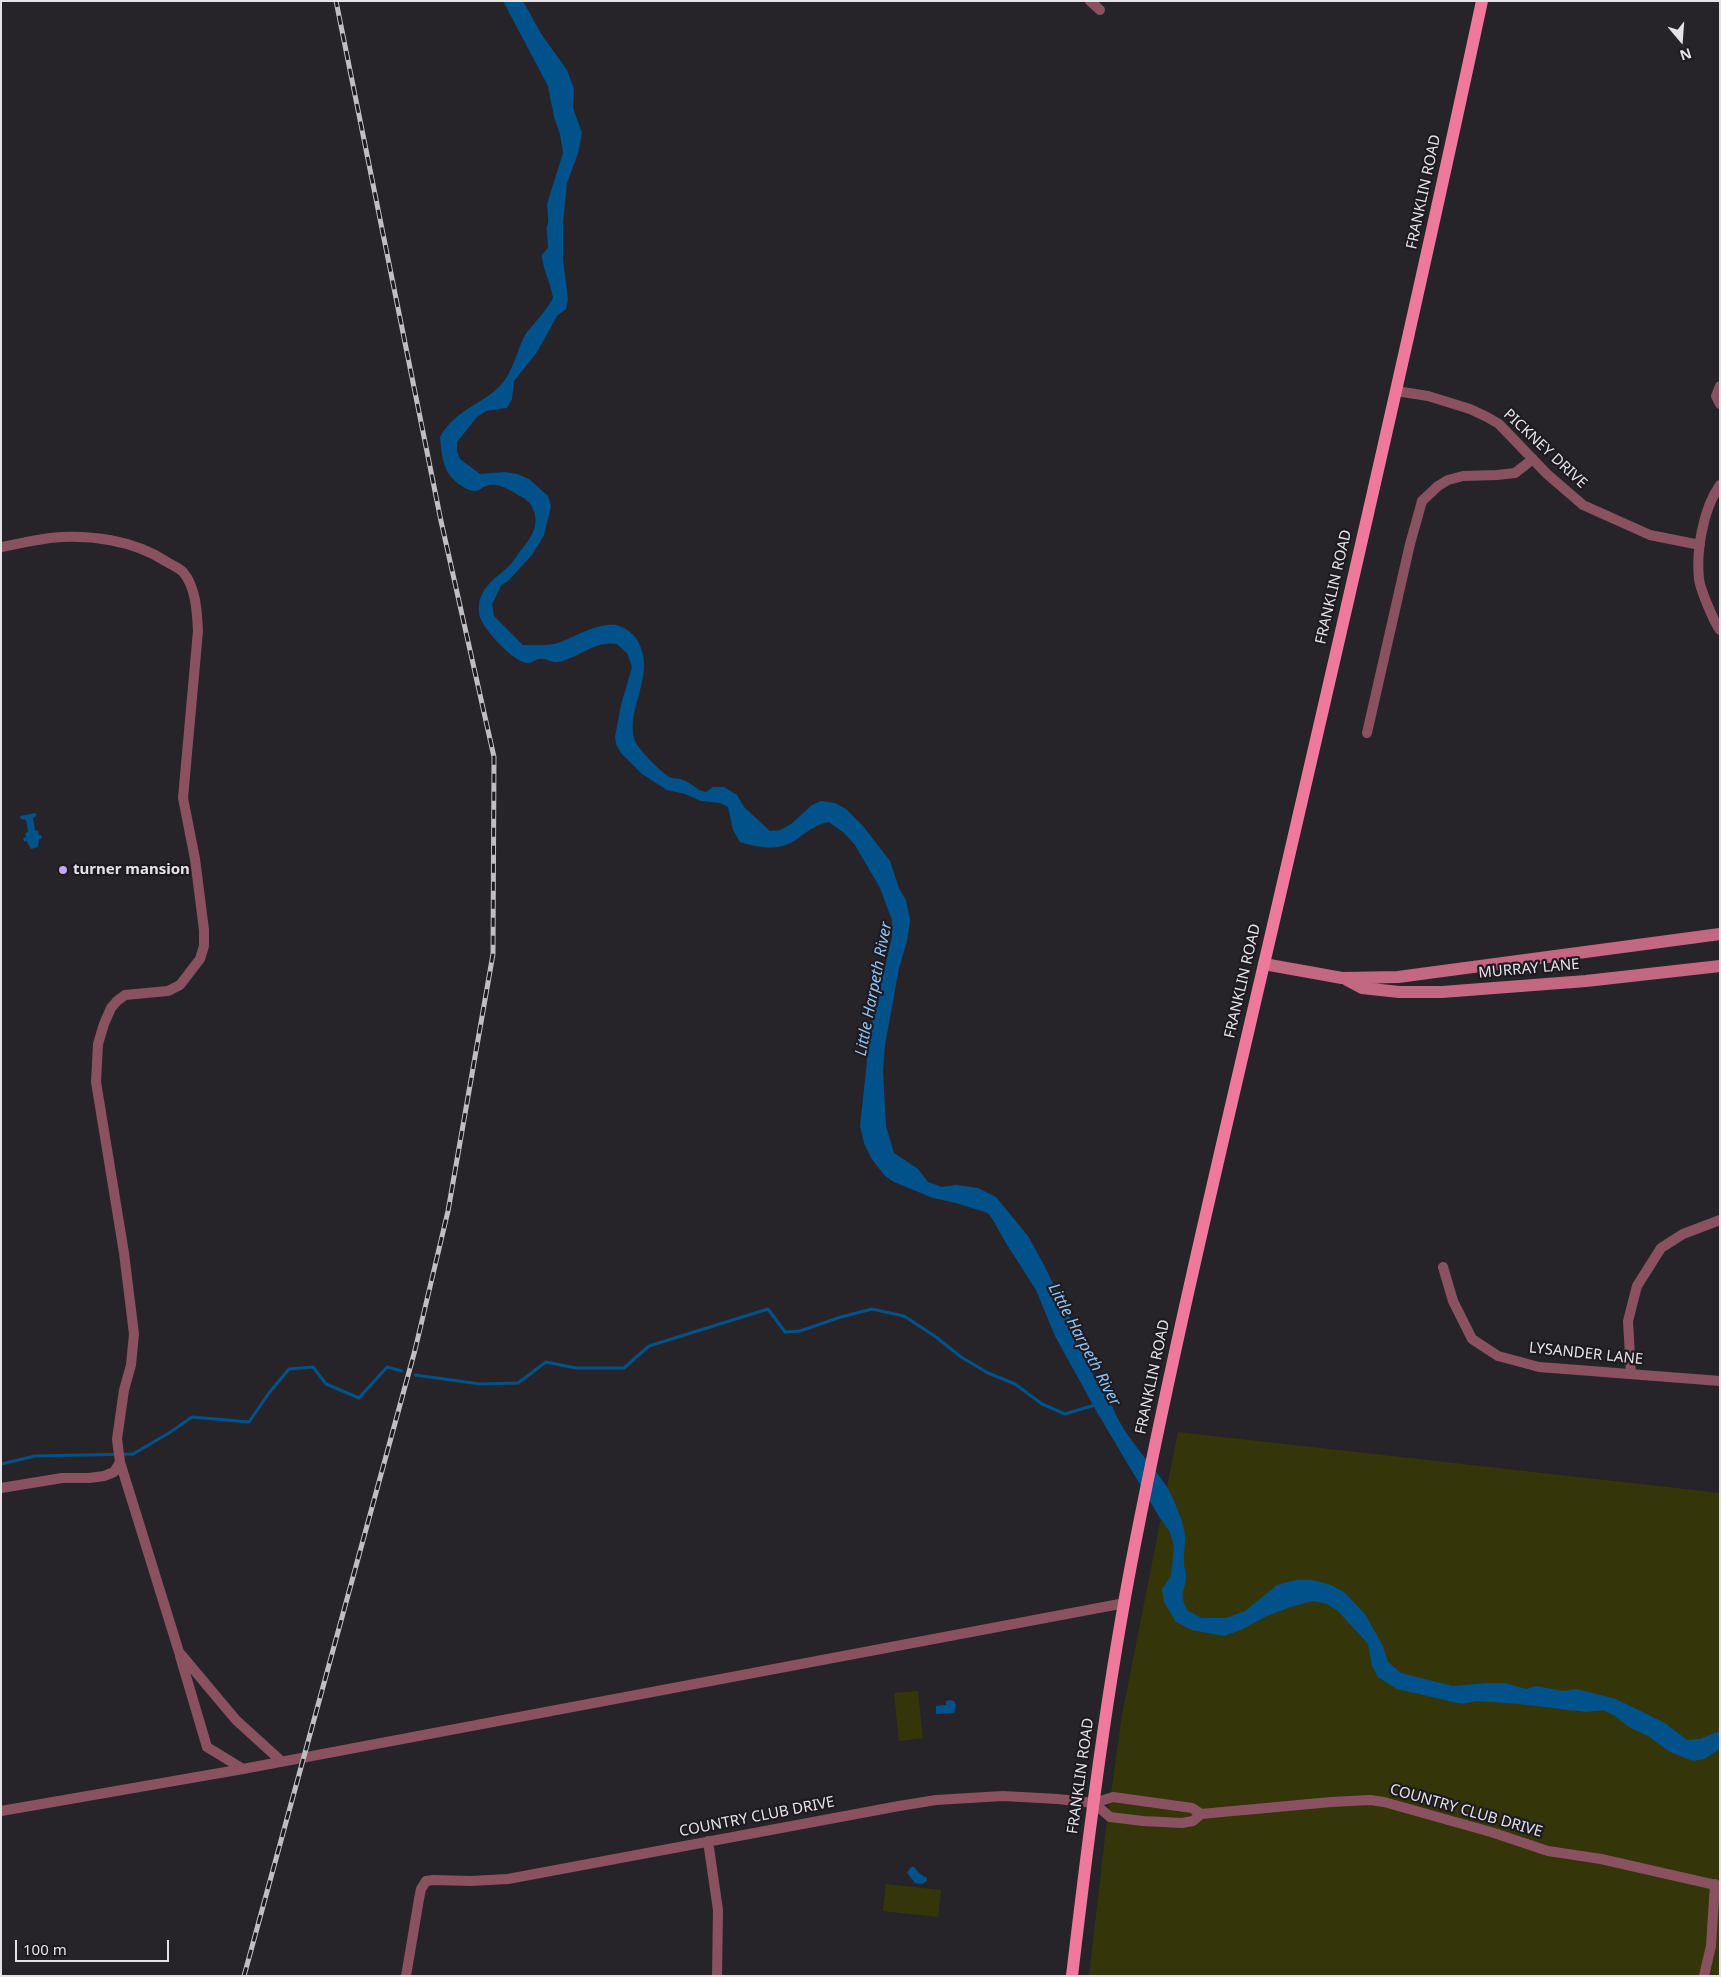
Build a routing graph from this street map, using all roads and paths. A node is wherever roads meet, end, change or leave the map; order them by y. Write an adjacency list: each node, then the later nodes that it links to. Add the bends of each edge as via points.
1 (1090, 1): 3 (street)
2 (1482, 1): 5 (main road, FRANKLIN ROAD)
3 (1100, 10)
4 (1720, 386): 6 (street, via 1716,396)
5 (1396, 390): 7 (street, PICKNEY DRIVE, via 1428,396 1487,417 1499,424); 14 (main road, FRANKLIN ROAD)
6 (1720, 404)
7 (1533, 459): 9 (street, PICKNEY DRIVE, via 1583,505 1650,535); 12 (street, via 1515,473 1448,480 1422,501)
8 (1720, 485): 9 (street, via 1712,496)
9 (1700, 545): 11 (street, via 1699,580)
10 (1, 547): 21 (street, via 71,537 115,540 153,552 183,572 197,610 183,798 195,859 204,946 200,959 180,985 168,991 125,995 117,1001 104,1024 98,1044 96,1082 134,1334 117,1440)
11 (1720, 630)
12 (1367, 733)
13 (1720, 934): 16 (main road, MURRAY LANE, via 1398,977)
14 (1264, 964): 16 (main road, MURRAY LANE); 23 (main road, FRANKLIN ROAD, via 1226,1118)
15 (1720, 966): 16 (main road, MURRAY LANE, via 1442,992 1362,988)
16 (1342, 978)
17 (1720, 1220): 19 (street, via 1682,1234 1661,1248 1637,1286 1628,1321)
18 (1443, 1267): 19 (street, LYSANDER LANE, via 1453,1300 1472,1339 1498,1356 1539,1367)
19 (1631, 1374): 20 (street, LYSANDER LANE)
20 (1720, 1381)
21 (120, 1462): 22 (street, via 114,1472 104,1476 62,1478); 24 (street)
22 (1, 1488)
23 (1124, 1603): 25 (street); 27 (main road, FRANKLIN ROAD)
24 (179, 1652): 25 (street, via 236,1720); 26 (street, via 207,1747)
25 (280, 1760): 26 (street)
26 (243, 1769): 28 (street)
27 (1094, 1803): 29 (street, COUNTRY CLUB DRIVE, via 1113,1797 1192,1808); 29 (street, COUNTRY CLUB DRIVE, via 1110,1817 1143,1821 1182,1823); 30 (street, COUNTRY CLUB DRIVE, via 1010,1796 936,1800); 34 (main road, FRANKLIN ROAD)
28 (1, 1811)
29 (1201, 1814): 31 (street, COUNTRY CLUB DRIVE, via 1346,1801 1384,1802 1548,1851 1601,1859)
30 (708, 1841): 32 (street, COUNTRY CLUB DRIVE, via 508,1879 426,1881 421,1889); 33 (street, via 718,1910)
31 (1717, 1885): 35 (street, via 1711,1946)
32 (406, 1976)
33 (717, 1976)
34 (1072, 1976)
35 (1704, 1976)

